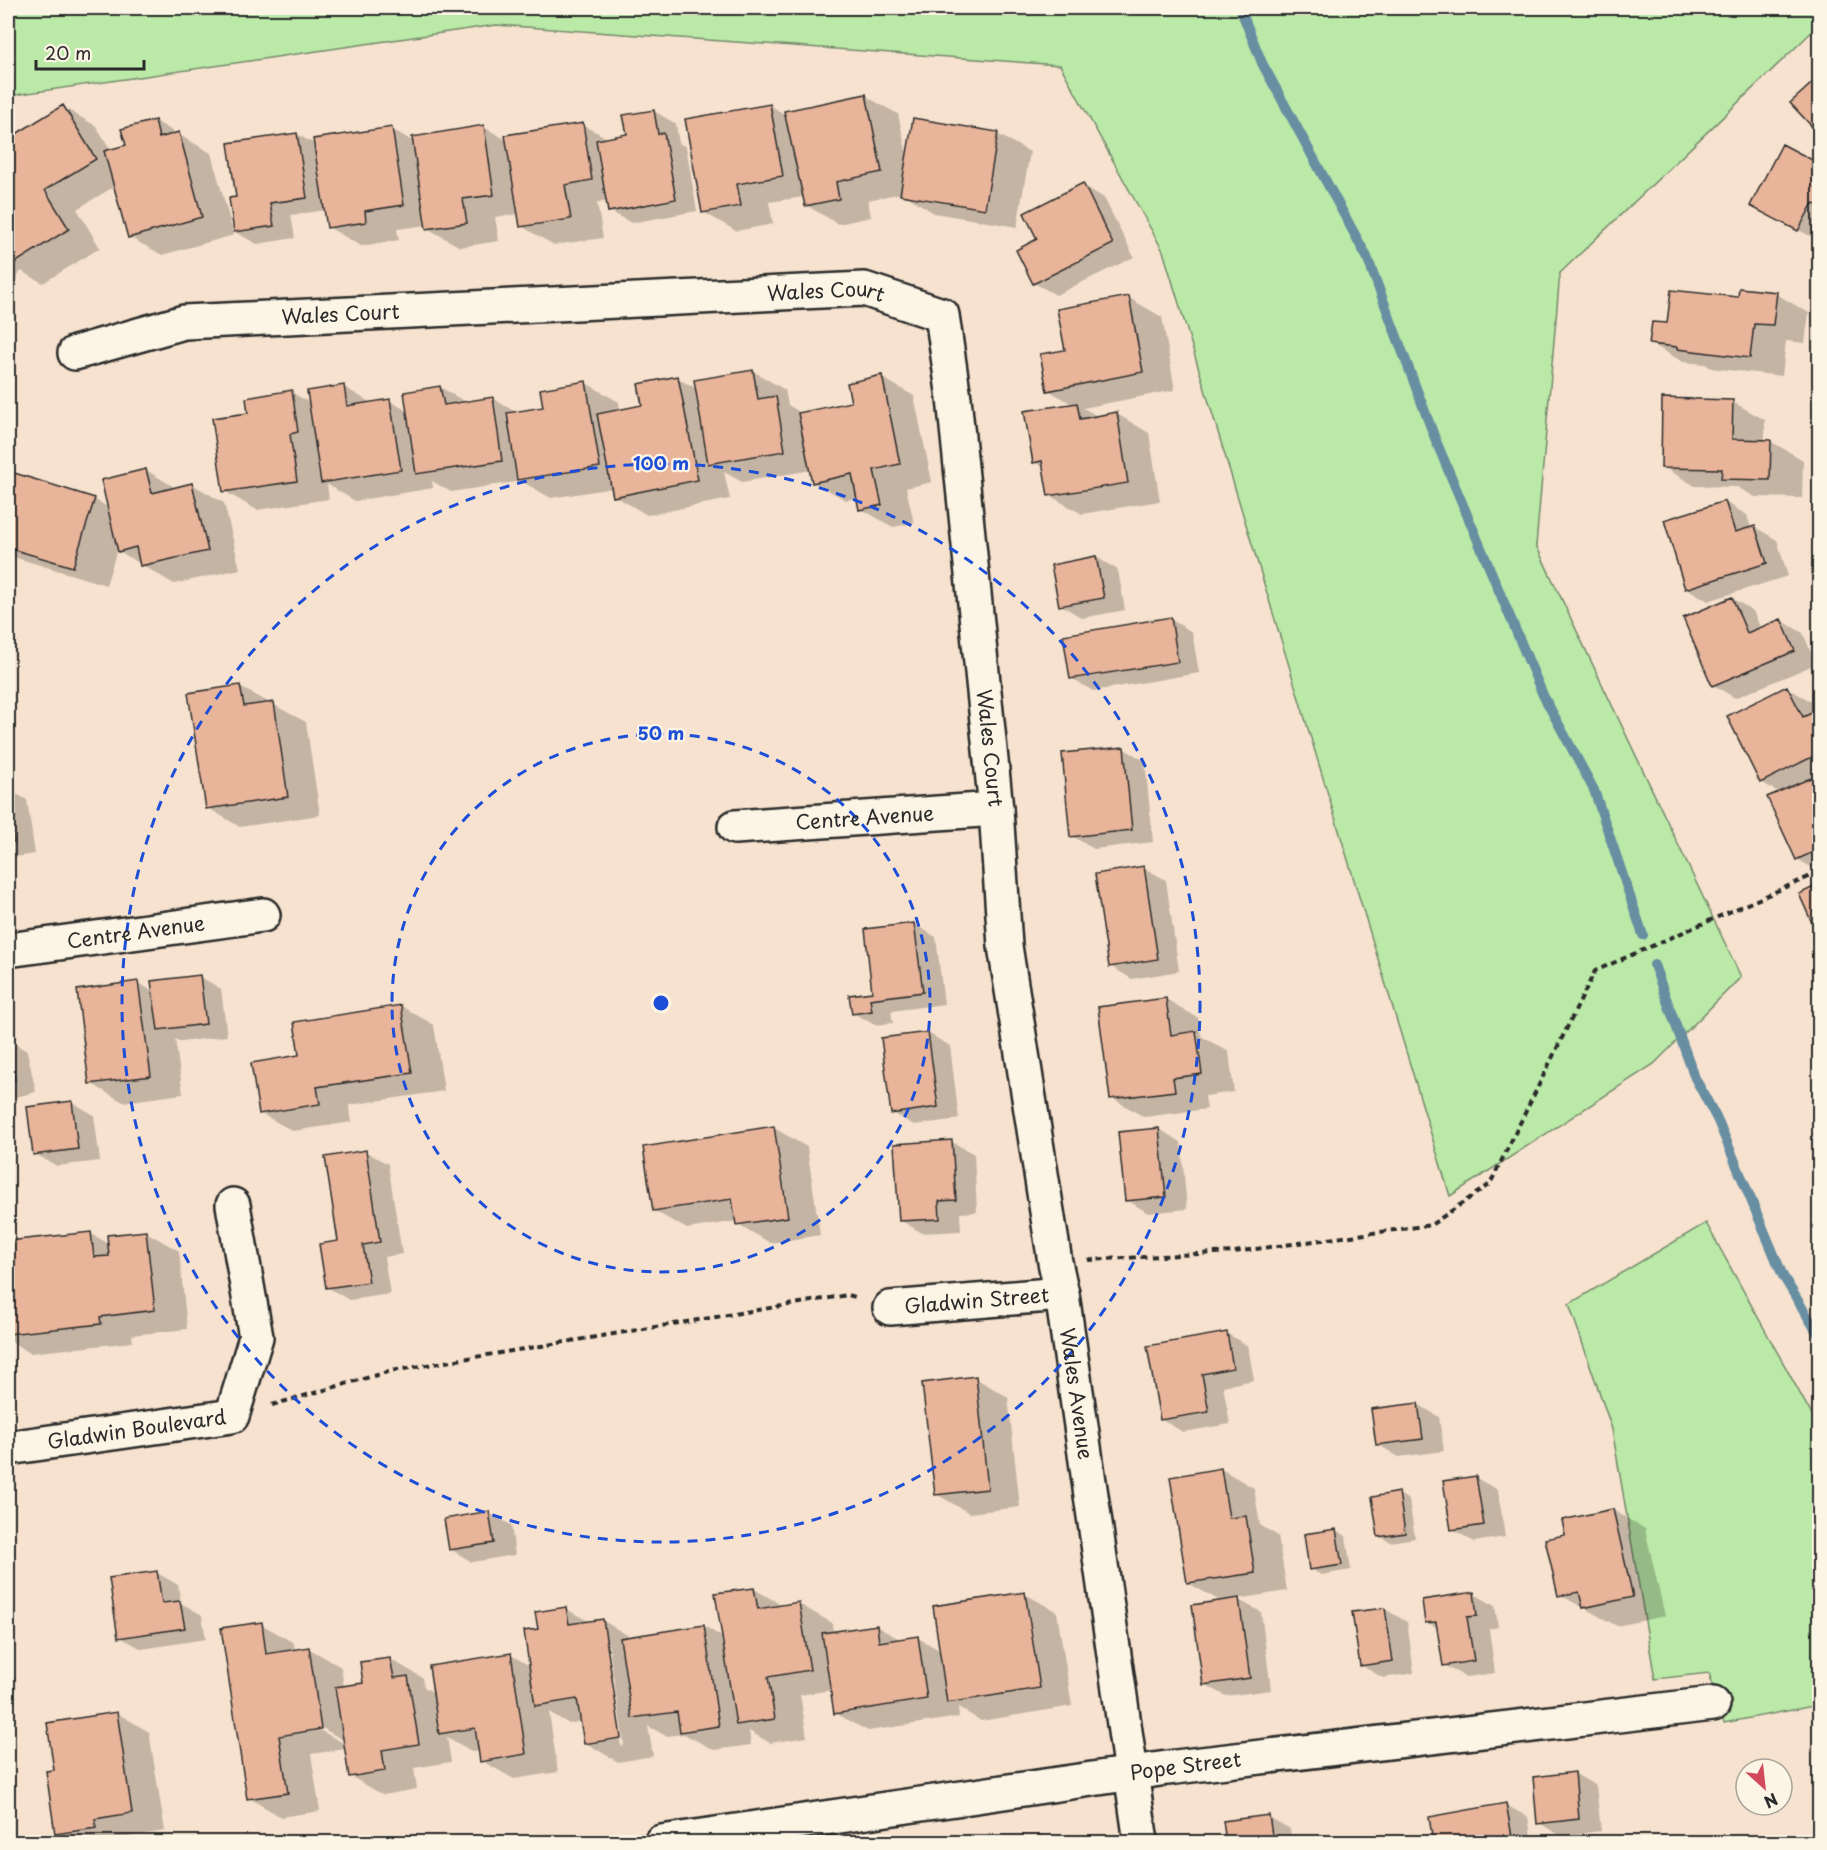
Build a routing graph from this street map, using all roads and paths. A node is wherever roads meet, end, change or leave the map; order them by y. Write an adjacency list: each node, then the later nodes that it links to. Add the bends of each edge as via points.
1 (75, 353): 2 (street, Wales Court, via 184,322 864,289 942,315)
2 (996, 809): 3 (street, Centre Avenue); 6 (street, Wales Court)
3 (735, 827)
4 (1820, 872): 9 (path, via 1595,971 1490,1184 1431,1225 1234,1252)
5 (263, 915): 7 (street, Centre Avenue)
6 (1005, 946): 9 (street, Wales Avenue)
7 (8, 950)
8 (233, 1205): 12 (street, Gladwin Boulevard, via 256,1337)
9 (1055, 1262): 10 (street, Wales Avenue)
10 (1062, 1294): 11 (street, Gladwin Street); 15 (street, Wales Avenue)
11 (890, 1308): 12 (path, via 848,1295 391,1371)
12 (232, 1416): 13 (street, Gladwin Boulevard)
13 (8, 1448)
14 (1713, 1704): 15 (street, Pope Street)
15 (1131, 1775): 16 (street, Pope Street); 17 (street, Wales Avenue)
16 (660, 1842)
17 (1141, 1842)

